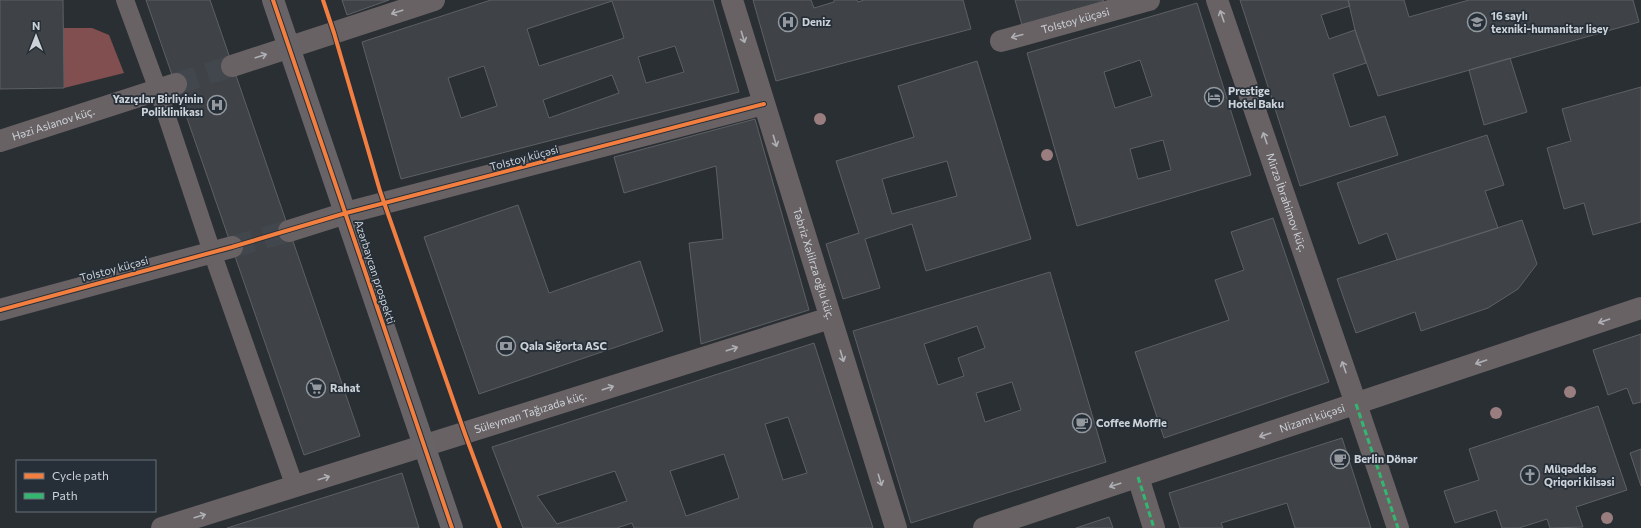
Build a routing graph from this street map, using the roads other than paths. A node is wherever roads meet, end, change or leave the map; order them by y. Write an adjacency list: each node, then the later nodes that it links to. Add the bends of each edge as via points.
1 (125, 0): 10 (lane)
2 (273, 0): 8 (main road, Azərbaycan prospekti)
3 (434, 0): 8 (street, one-way to 8)
4 (732, 0): 11 (street, Təbriz Xəlilrza oğlu küç., one-way to 11)
5 (1149, 0): 7 (street, Tolstoy küçəsi, one-way to 7)
6 (1217, 0): 19 (street, Mirzə İbrahimov küç., one-way to 6)
7 (1001, 41)
8 (289, 47): 9 (street, one-way to 8); 13 (main road, Azərbaycan prospekti)
9 (232, 66)
10 (167, 87): 12 (street, Həzi Aslanov küç.); 15 (lane)
11 (764, 104): 13 (street, Tolstoy küçəsi); 18 (street, Təbriz Xəlilrza oğlu küç., one-way to 18)
12 (0, 141)
13 (346, 213): 14 (street, Tolstoy küçəsi); 20 (main road, Azərbaycan prospekti)
14 (289, 231)
15 (222, 249): 17 (street, Tolstoy küçəsi); 22 (lane)
16 (1641, 308): 19 (street, Nizami küçəsi, one-way to 19)
17 (0, 310)
18 (830, 318): 20 (street, Süleyman Tağızadə küç., one-way to 18); 25 (street, Təbriz Xəlilrza oğlu küç., one-way to 25)
19 (1356, 404): 21 (street, Nizami küçəsi, one-way to 21); 28 (street, Mirzə İbrahimov küç.)
20 (424, 447): 22 (street, Süleyman Tağızadə küç., one-way to 20); 24 (main road, Azərbaycan prospekti)
21 (1138, 477): 26 (street, Nizami küçəsi, one-way to 26); 27 (street)
22 (295, 487): 23 (street, Süleyman Tağızadə küç., one-way to 22)
23 (162, 528)
24 (452, 528)
25 (896, 528)
26 (984, 528)
27 (1154, 528)
28 (1398, 528)

